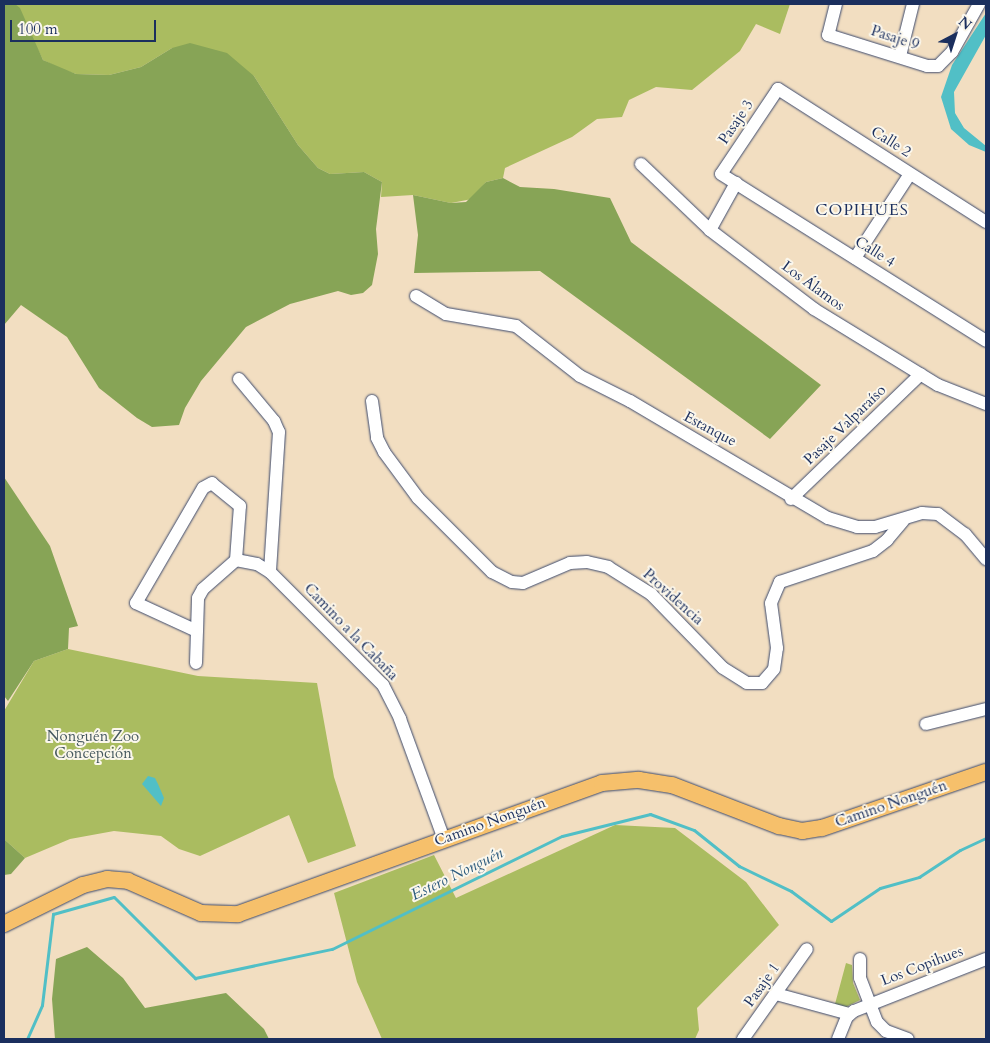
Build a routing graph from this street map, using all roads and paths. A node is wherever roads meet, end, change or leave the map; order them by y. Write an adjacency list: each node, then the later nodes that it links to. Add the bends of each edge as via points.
1 (836, 4): 4 (street, Pasaje 9, via 828,35)
2 (913, 4): 4 (street)
3 (979, 4): 4 (street, Pasaje 9, via 952,52 938,66 926,66)
4 (900, 56)
5 (778, 89): 7 (street, Pasaje 3); 8 (street, Calle 2)
6 (641, 164): 11 (street, Los Álamos)
7 (721, 174): 9 (street, Calle 4)
8 (910, 174): 10 (street, Calle 2); 12 (street)
9 (736, 183): 11 (street); 12 (street, Calle 4)
10 (986, 222)
11 (710, 230): 15 (street, Los Álamos, via 827,317)
12 (855, 258): 14 (street, Calle 4)
13 (416, 296): 19 (street, Estanque, via 446,314 516,326 580,376 630,400 692,440 731,459)
14 (986, 341)
15 (921, 374): 18 (street, Los Álamos, via 949,391); 19 (street, Pasaje Valparaíso)
16 (239, 379): 23 (street, via 279,432)
17 (372, 401): 20 (street, Providencia, via 377,438 384,452 418,498 492,572 512,582 523,583 570,563 587,562 608,568 651,594 724,668 747,684 762,682 774,669 777,648 772,603 780,582 873,551)
18 (986, 404)
19 (791, 499): 20 (street, Estanque, via 828,518 857,527 885,526)
20 (903, 521): 21 (street, Estanque, via 922,513 938,514 965,534)
21 (986, 559)
22 (236, 560): 23 (street, Camino a la Cabaña, via 257,564); 24 (street, via 203,589 198,598); 24 (street, via 240,506 212,483 207,485 136,603)
23 (270, 572): 29 (street, Camino a la Cabaña, via 370,670 388,694)
24 (197, 632): 25 (street)
25 (196, 663)
26 (986, 708): 27 (street)
27 (926, 724)
28 (986, 772): 29 (main road, Camino Nonguén, via 822,828 802,830 779,826 672,785 615,781 578,789)
29 (444, 839): 30 (main road, Camino Nonguén, via 238,914 201,914 128,881 107,878 83,884)
30 (4, 924)
31 (808, 948): 34 (street, Pasaje 1)
32 (860, 959): 35 (street, via 860,978)
33 (986, 959): 35 (street, Los Copihues)
34 (776, 994): 36 (street); 37 (street, Pasaje 1)
35 (870, 1004): 36 (street, Los Copihues); 39 (street, via 880,1028)
36 (849, 1014): 38 (street)
37 (744, 1039)
38 (838, 1039)
39 (908, 1039)

